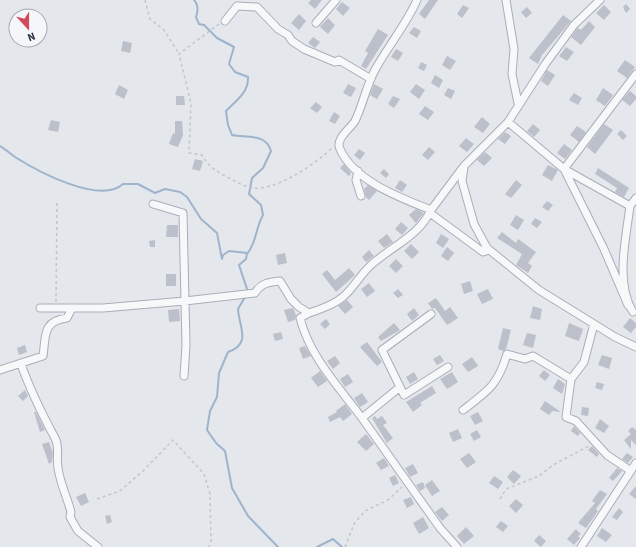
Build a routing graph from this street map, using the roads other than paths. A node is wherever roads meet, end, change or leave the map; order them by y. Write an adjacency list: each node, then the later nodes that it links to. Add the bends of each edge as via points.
1 (336, 0): 7 (street)
2 (417, 0): 9 (street)
3 (506, 0): 10 (street, via 514,49 512,74)
4 (600, 0): 10 (street, via 574,26)
5 (258, 4): 6 (street, via 237,6); 9 (street, via 278,29 304,49 335,62 339,60)
6 (225, 20)
7 (316, 23)
8 (636, 74): 13 (street)
9 (371, 79): 14 (street, via 355,121 339,142 339,148 350,165)
10 (518, 103): 11 (street)
11 (508, 122): 12 (street); 13 (street)
12 (464, 166): 19 (street); 20 (street, via 462,181 474,224)
13 (564, 169): 18 (street); 22 (street)
14 (358, 171): 15 (street, via 356,180); 19 (street, via 379,188)
15 (361, 196)
16 (636, 198): 18 (street)
17 (153, 204): 21 (street, via 183,213)
18 (630, 206): 22 (street, via 622,270)
19 (431, 211): 20 (street, via 483,252); 26 (street, via 414,232 370,265 345,295)
20 (489, 250): 28 (street, via 539,290)
21 (185, 301): 24 (street); 26 (street, via 255,293 266,283 280,281 291,299); 33 (street)
22 (628, 305): 25 (street)
23 (40, 308): 24 (street)
24 (72, 308): 30 (street, via 67,318 55,320 47,328 43,356)
25 (633, 312)
26 (309, 313): 37 (street, via 300,318 307,341 316,358)
27 (431, 314): 35 (street, via 382,350)
28 (594, 324): 29 (street); 34 (street, via 584,362)
29 (636, 347)
30 (21, 364): 32 (street); 40 (street, via 44,419 55,438 58,452 57,467 71,512 70,517 78,531)
31 (448, 367): 35 (street, via 404,395)
32 (0, 370)
33 (184, 376)
34 (571, 379): 36 (street, via 533,356 525,359 506,354 496,383); 39 (street, via 566,417 576,421 607,455)
35 (400, 387): 37 (street)
36 (463, 410)
37 (362, 418): 41 (street, via 440,528)
38 (636, 463): 39 (street)
39 (631, 471): 42 (street)
40 (98, 547)
41 (458, 547)
42 (581, 547)

